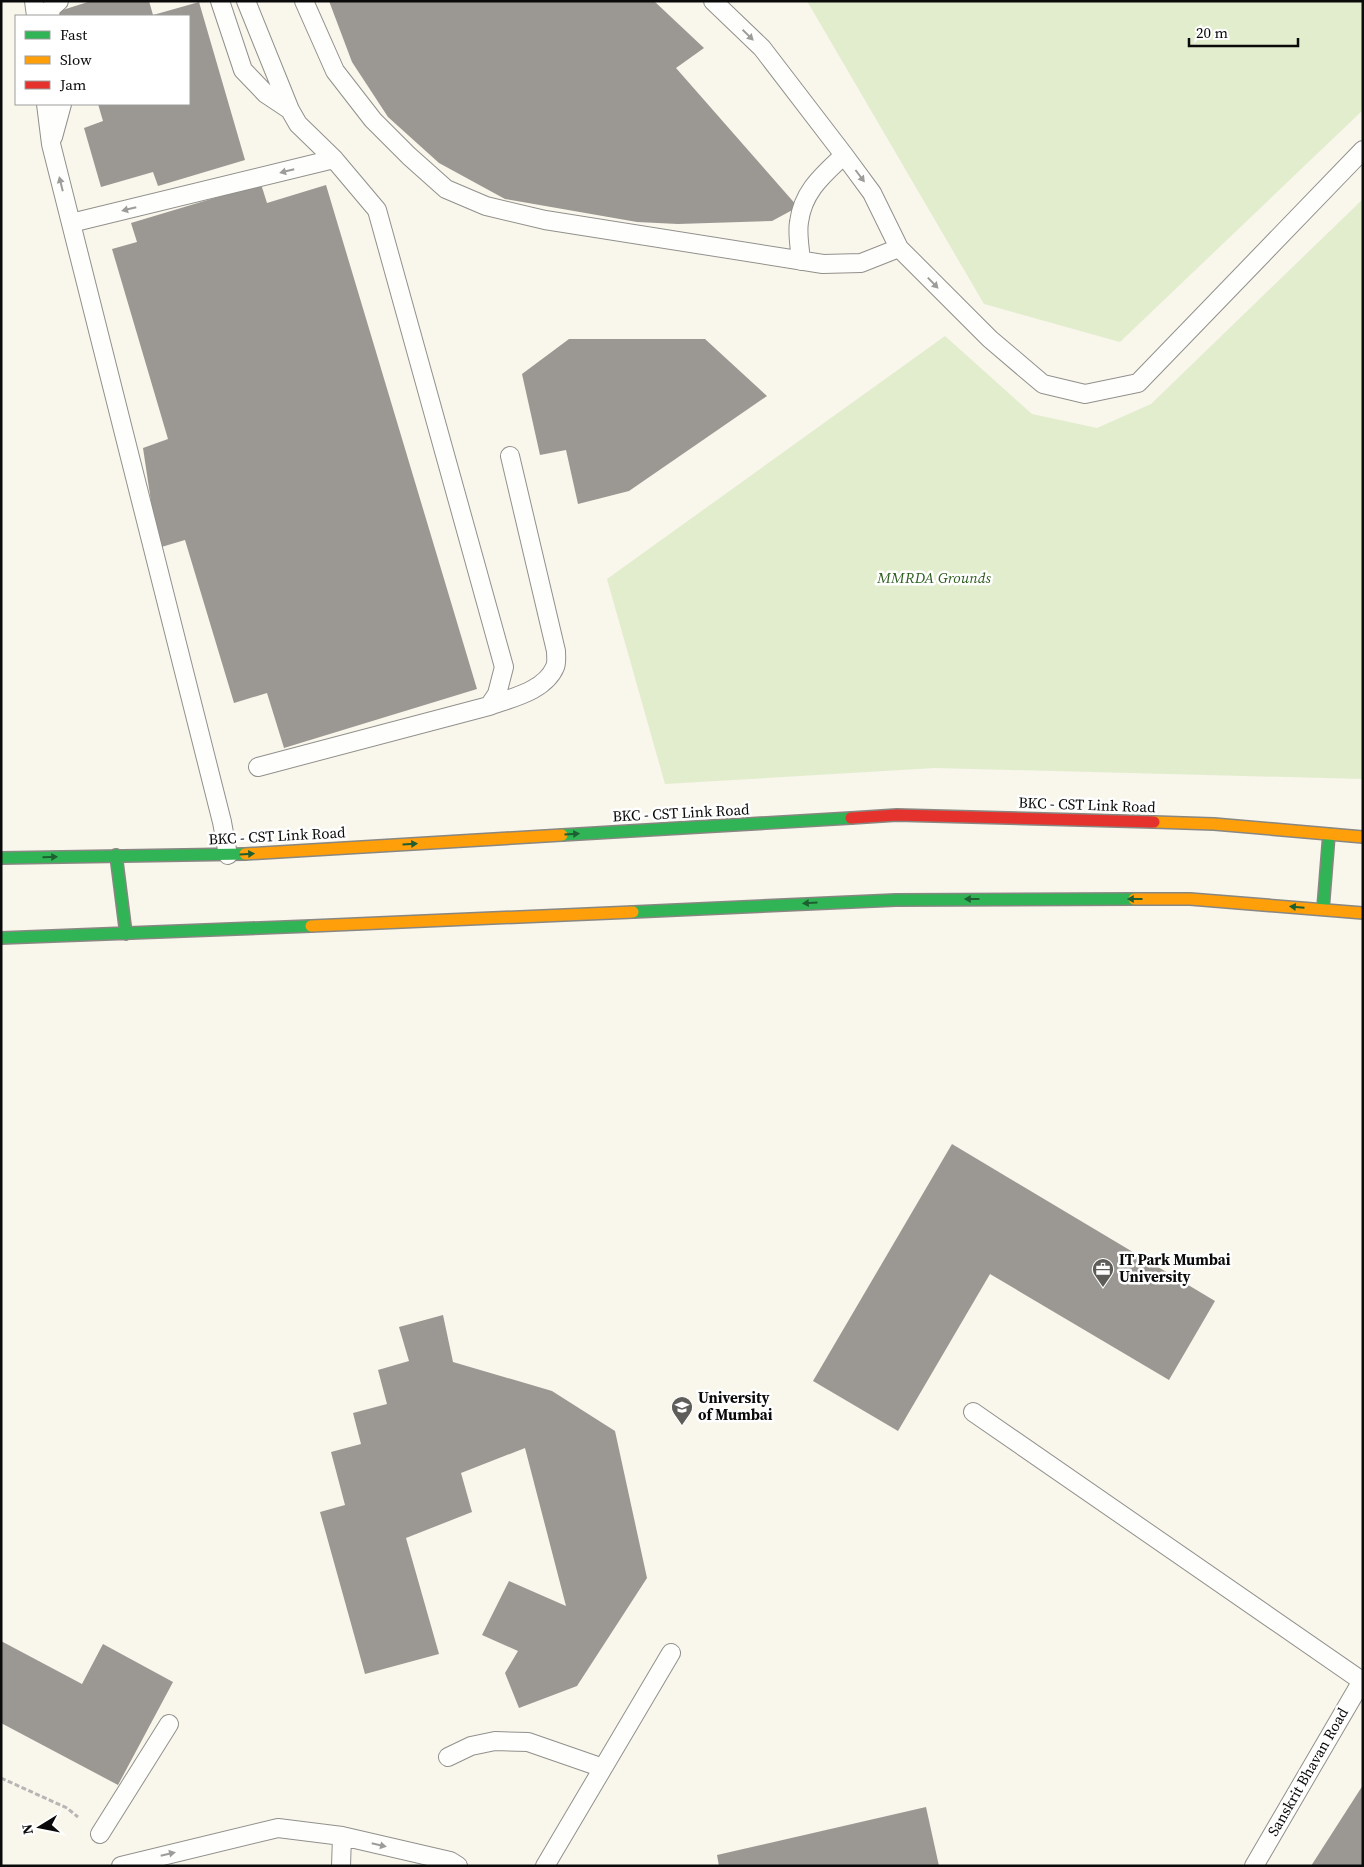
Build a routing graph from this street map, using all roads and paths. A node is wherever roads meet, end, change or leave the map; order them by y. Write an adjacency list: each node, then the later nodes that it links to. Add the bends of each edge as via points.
1 (34, 1): 7 (lane)
2 (59, 1): 8 (lane, via 51,8)
3 (220, 1): 11 (lane, via 243,70 266,94)
4 (246, 1): 11 (lane)
5 (304, 1): 18 (lane, via 335,71 373,120 446,189 486,206 545,220)
6 (713, 1): 14 (lane, one-way to 14, via 762,48)
7 (36, 15)
8 (50, 15)
9 (46, 105): 12 (lane)
10 (62, 105): 12 (lane)
11 (290, 110): 15 (lane, via 298,124)
12 (51, 144): 16 (lane, one-way to 12)
13 (1363, 150): 17 (lane, one-way to 13, via 990,339 1043,384 1085,394 1138,383)
14 (844, 155): 17 (lane, one-way to 17, via 872,193); 18 (lane, via 814,185 806,199 799,222)
15 (334, 159): 16 (lane, one-way to 16); 20 (lane, via 377,210 504,667 497,694)
16 (71, 223): 24 (lane)
17 (900, 248): 18 (lane, via 861,263)
18 (801, 261)
19 (510, 456): 20 (lane, via 556,651 555,666 542,683)
20 (489, 706): 21 (lane)
21 (258, 767)
22 (1329, 834): 23 (street, BKC - CST Link Road); 24 (street, BKC - CST Link Road, one-way to 22, via 897,815 1214,824); 27 (street)
23 (1363, 837)
24 (228, 855): 25 (street, BKC - CST Link Road)
25 (116, 856): 26 (street, BKC - CST Link Road, one-way to 25); 29 (street)
26 (1, 858)
27 (1324, 909): 28 (street); 29 (street, one-way to 29, via 1190,899 896,900)
28 (1363, 913)
29 (126, 934): 30 (street)
30 (1, 938)
31 (973, 1412): 33 (lane)
32 (671, 1653): 36 (lane)
33 (1362, 1680): 44 (lane, Sanskrit Bhavan Road)
34 (169, 1724): 38 (lane)
35 (448, 1758): 36 (lane, via 471,1746 495,1741 528,1742)
36 (603, 1768): 43 (lane)
37 (1, 1778): 38 (path, via 67,1808)
38 (100, 1834)
39 (342, 1836): 40 (lane, one-way to 39, via 278,1828); 41 (lane); 42 (lane, one-way to 42, via 450,1861)
40 (121, 1866)
41 (340, 1866)
42 (458, 1866)
43 (545, 1866)
44 (1254, 1866)

